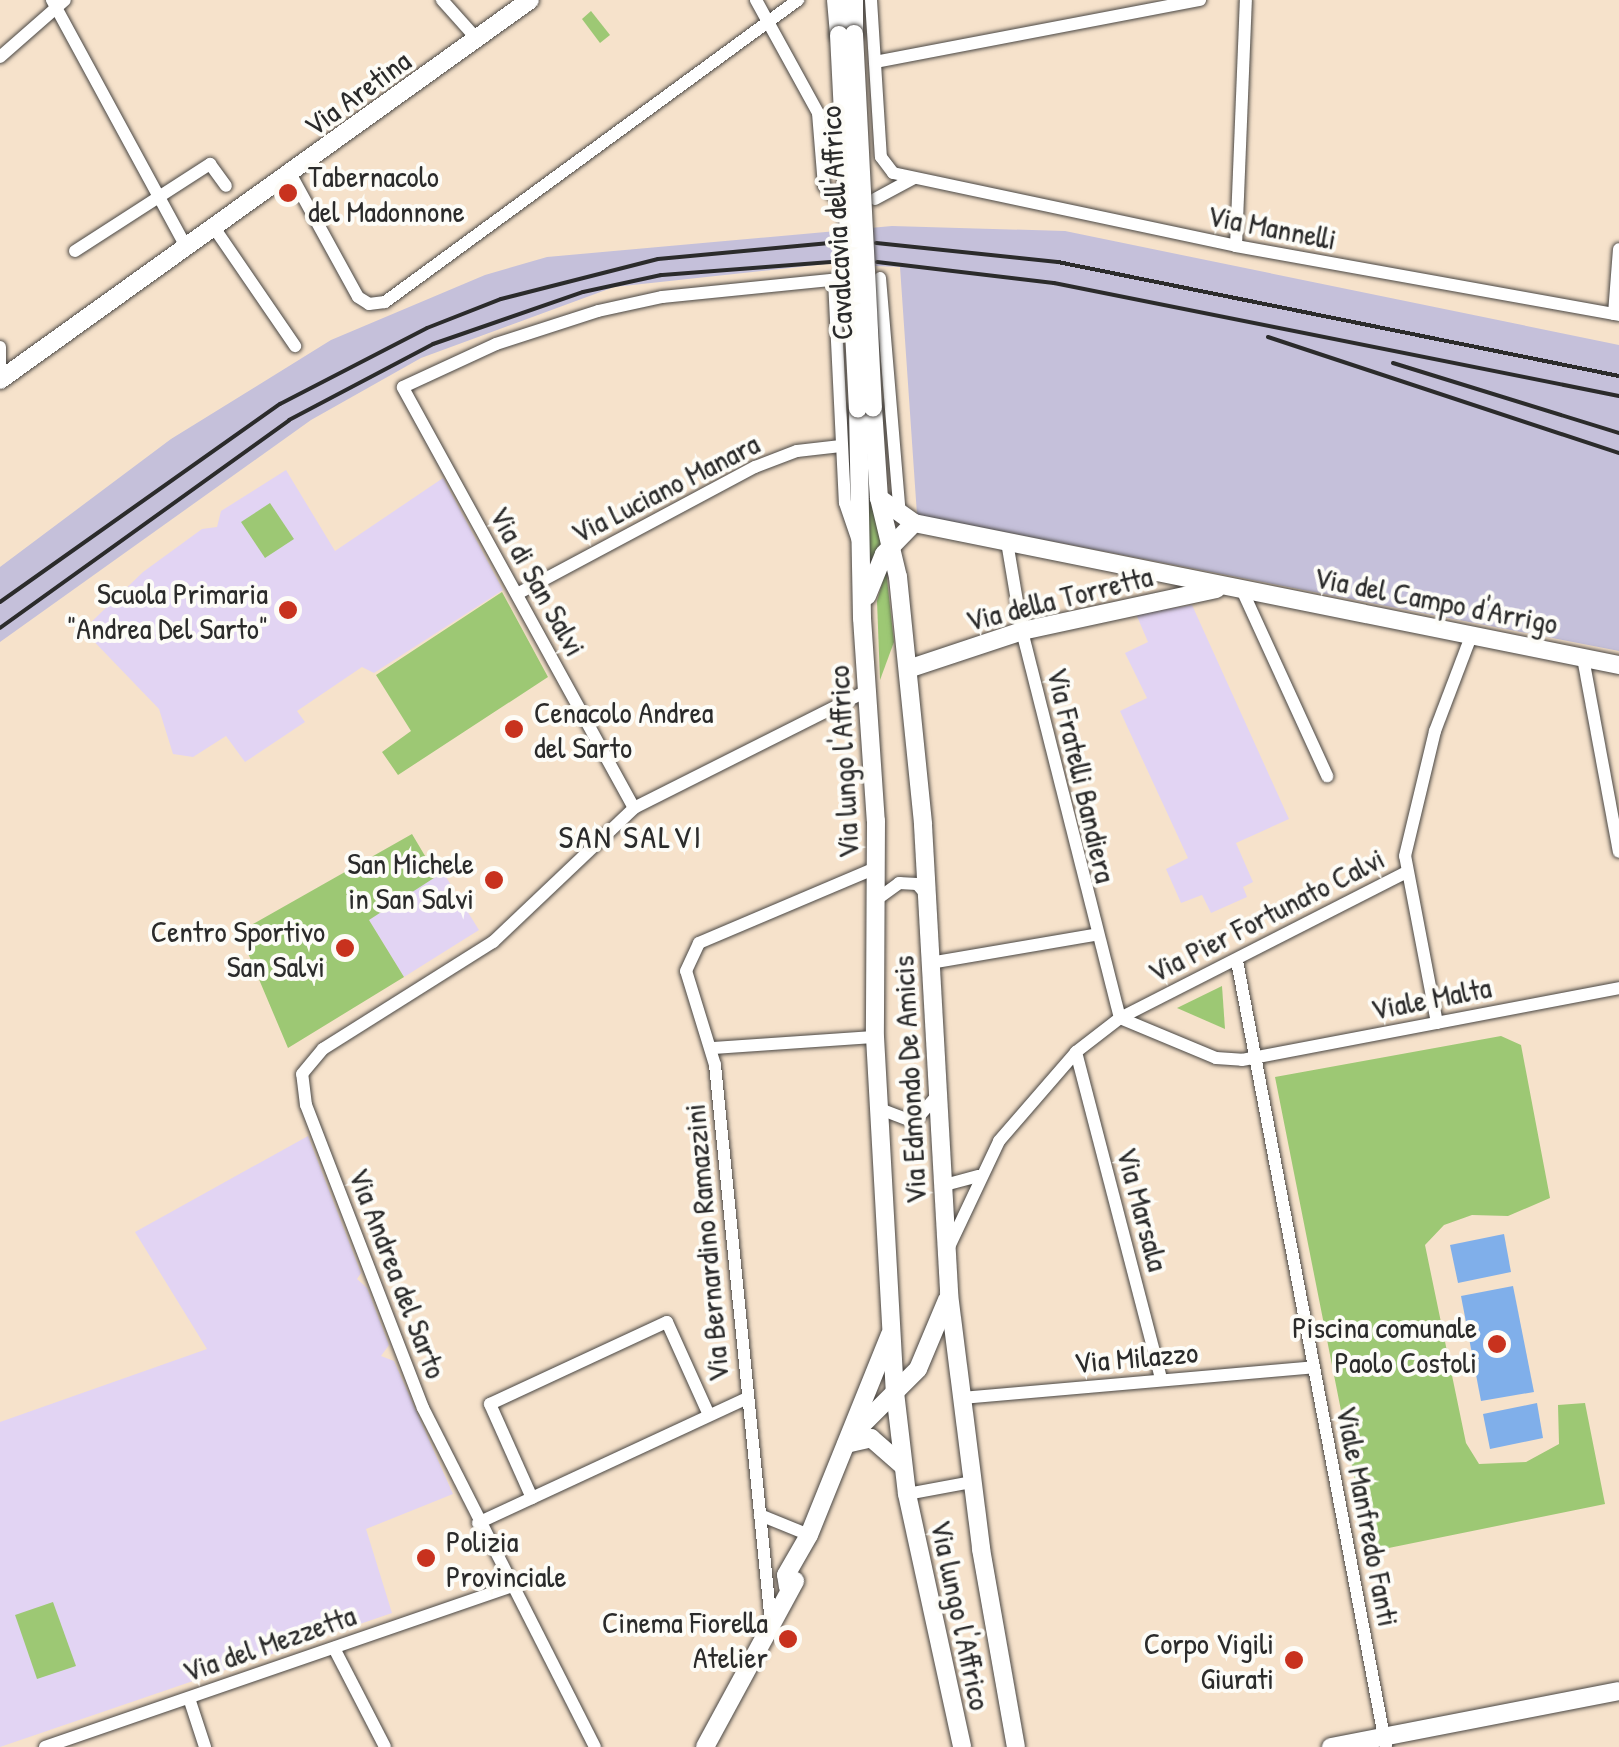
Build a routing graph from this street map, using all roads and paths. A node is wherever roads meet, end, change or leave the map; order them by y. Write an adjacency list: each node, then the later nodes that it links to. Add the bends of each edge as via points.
1 (442, 0): 13 (street)
2 (530, 0): 13 (street, Via Aretina)
3 (756, 0): 11 (street)
4 (836, 0): 12 (street)
5 (854, 0): 12 (street)
6 (871, 0): 15 (street)
7 (1200, 0): 15 (street)
8 (1246, 0): 23 (street)
9 (797, 1): 11 (street)
10 (58, 3): 14 (street); 19 (street)
11 (767, 22): 16 (street, via 392,298 368,304 356,294); 21 (street, via 818,112 824,186)
12 (847, 34): 34 (street, Cavalcavia dell'Affrico, bridge)
13 (477, 39): 16 (street, Via Aretina)
14 (0, 56)
15 (875, 62): 17 (street, via 883,164)
16 (291, 175): 22 (street, Via Aretina)
17 (916, 178): 20 (street); 23 (street, Via Mannelli)
18 (226, 186): 19 (street, via 210,164)
19 (154, 196): 25 (street); 26 (street)
20 (875, 199)
21 (838, 200)
22 (215, 230): 25 (street, Via Aretina); 30 (street)
23 (1236, 246): 29 (street, Via Mannelli)
24 (1619, 248): 29 (street)
25 (187, 249): 33 (street, Via Aretina)
26 (75, 250)
27 (880, 278): 37 (street)
28 (837, 280): 35 (street, Via lungo l'Affrico); 42 (street, Via di San Salvi, via 598,311 496,344 403,387)
29 (1617, 314)
30 (295, 346)
31 (0, 347): 32 (street)
32 (0, 370)
33 (0, 380)
34 (865, 409): 36 (street, Via Edmondo De Amicis); 40 (street, Via lungo l'Affrico)
35 (842, 446): 40 (street, Via lungo l'Affrico, via 847,517); 42 (street, Via Luciano Manara, via 798,450 755,467)
36 (879, 498): 37 (street, Via del Campo d'Arrigo); 39 (street, Via Edmondo De Amicis)
37 (907, 518): 38 (street, Via del Campo d'Arrigo); 39 (street)
38 (1007, 542): 41 (street, Via del Campo d'Arrigo); 44 (street, Via Fratelli Bandiera)
39 (890, 545): 43 (street, Via lungo l'Affrico, via 871,578); 48 (street, Via Edmondo De Amicis)
40 (861, 546): 43 (street, Via lungo l'Affrico)
41 (1233, 588): 44 (street, Via della Torretta); 45 (street, Via del Campo d'Arrigo); 50 (street)
42 (517, 594): 51 (street, Via di San Salvi)
43 (862, 618): 49 (street, Via lungo l'Affrico)
44 (1022, 631): 48 (street, Via della Torretta); 57 (street, Via Fratelli Bandiera)
45 (1470, 636): 46 (street, Via del Campo d'Arrigo); 54 (street, Via Pier Fortunato Calvi, via 1435,730 1406,842)
46 (1583, 658): 47 (street, Via del Campo d'Arrigo); 52 (street)
47 (1619, 664)
48 (908, 669): 55 (street, Via Edmondo De Amicis)
49 (869, 690): 51 (street, Via Andrea del Sarto); 53 (street, Via lungo l'Affrico)
50 (1327, 776)
51 (631, 803): 86 (street, Via Andrea del Sarto, via 493,942 313,1056 302,1079 404,1362)
52 (1619, 852)
53 (876, 868): 56 (street, Via lungo l'Affrico); 64 (street, Via Bernardino Ramazzini, via 700,943 686,971)
54 (1406, 872): 58 (street, Via Pier Fortunato Calvi); 62 (street)
55 (927, 895): 56 (street, Via lungo l'Affrico, via 917,884 899,883); 59 (street, Via Edmondo De Amicis)
56 (874, 902): 63 (street, Via lungo l'Affrico)
57 (1094, 935): 59 (street); 61 (street, Via Fratelli Bandiera)
58 (1236, 961): 61 (street, Via Pier Fortunato Calvi); 66 (street, Viale Manfredo Fanti)
59 (930, 963): 67 (street, Via Edmondo De Amicis)
60 (1619, 988): 62 (street, Viale Malta)
61 (1120, 1018): 65 (street, Via Pier Fortunato Calvi); 66 (street, Viale Malta, via 1216,1058)
62 (1437, 1022): 66 (street, Viale Malta)
63 (875, 1037): 64 (street); 68 (street, Via lungo l'Affrico)
64 (712, 1048): 78 (street, Via Bernardino Ramazzini)
65 (1076, 1052): 69 (street, Via Pier Fortunato Calvi, via 1008,1127); 75 (street, Via Marsala)
66 (1253, 1058): 74 (street, Viale Manfredo Fanti)
67 (936, 1098): 68 (street, via 914,1122); 70 (street, Via Edmondo De Amicis)
68 (880, 1109): 73 (street, Via lungo l'Affrico)
69 (978, 1176): 70 (street); 71 (street, Via Pier Fortunato Calvi)
70 (941, 1186): 71 (street, Via Edmondo De Amicis)
71 (946, 1258): 72 (street, Via Edmondo De Amicis)
72 (948, 1294): 76 (street, via 928,1355); 77 (street, Via Edmondo De Amicis)
73 (892, 1330): 76 (street, Via lungo l'Affrico); 80 (street)
74 (1314, 1367): 75 (street, Via Milazzo); 93 (street, Viale Manfredo Fanti)
75 (1161, 1380): 77 (street, Via Milazzo)
76 (895, 1392): 80 (street); 81 (street, Via lungo l'Affrico)
77 (962, 1398): 82 (street, Via Edmondo De Amicis)
78 (745, 1399): 79 (street); 85 (street, Via Bernardino Ramazzini)
79 (710, 1415): 84 (street); 84 (street, via 667,1322 490,1404)
80 (846, 1445): 81 (street, via 871,1438); 87 (street)
81 (902, 1464): 83 (street, Via lungo l'Affrico)
82 (972, 1482): 83 (street, Via lungo l'Affrico); 100 (street, Via Edmondo De Amicis)
83 (907, 1494): 99 (street, Via lungo l'Affrico)
84 (532, 1498): 86 (street)
85 (760, 1515): 87 (street); 89 (street, Via Bernardino Ramazzini)
86 (478, 1523): 88 (street, Via Andrea del Sarto)
87 (809, 1535): 89 (street, via 786,1575 788,1587)
88 (509, 1587): 90 (street, Via del Mezzetta); 97 (street, Via Andrea del Sarto)
89 (771, 1626): 98 (street)
90 (334, 1648): 92 (street, Via del Mezzetta); 96 (street)
91 (1619, 1691): 93 (street)
92 (188, 1698): 94 (street, Via del Mezzetta); 95 (street)
93 (1386, 1742): 101 (street)
94 (54, 1745)
95 (206, 1747)
96 (386, 1747)
97 (595, 1747)
98 (705, 1747)
99 (962, 1747)
100 (1016, 1747)
101 (1331, 1747)

